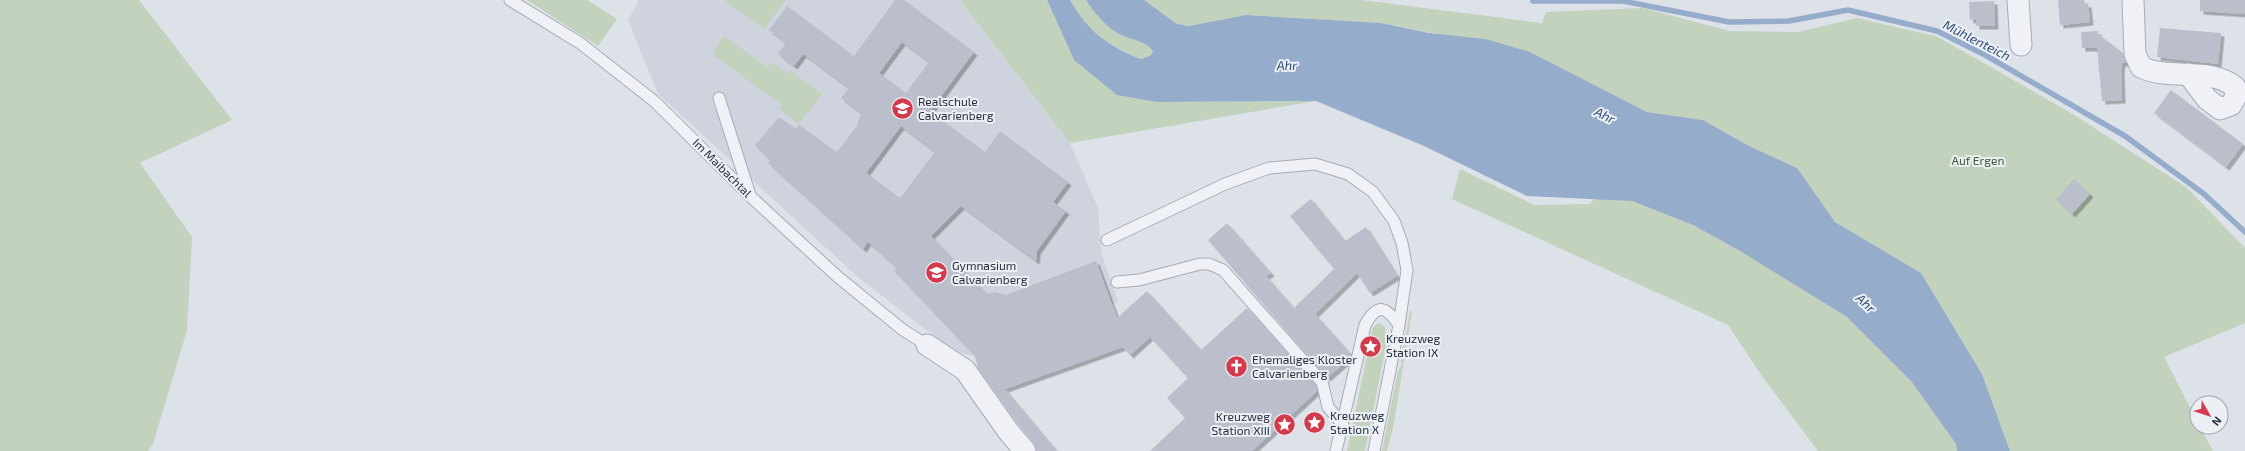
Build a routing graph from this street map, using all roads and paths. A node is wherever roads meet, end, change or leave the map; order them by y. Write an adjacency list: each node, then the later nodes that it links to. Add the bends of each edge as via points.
1 (510, 0): 7 (lane, Im Maibachtal, via 580,43 654,101)
2 (2018, 0): 4 (street)
3 (2133, 0): 5 (street, via 2135,54 2141,67 2149,71)
4 (2021, 45)
5 (2188, 74)
6 (719, 98): 7 (lane)
7 (751, 197): 11 (lane, Im Maibachtal, via 859,295 903,330)
8 (1107, 240): 10 (lane, via 1225,184 1269,168 1315,164 1348,174 1372,192 1394,221 1402,243 1407,270)
9 (1117, 282): 12 (lane, via 1139,280 1200,264 1209,264 1223,270 1322,382 1328,407)
10 (1399, 325): 12 (lane, via 1390,312 1377,309 1372,313 1366,325); 15 (lane)
11 (927, 345): 13 (street, via 965,370 1008,431)
12 (1343, 425): 14 (lane)
13 (1026, 451)
14 (1336, 451)
15 (1374, 451)

